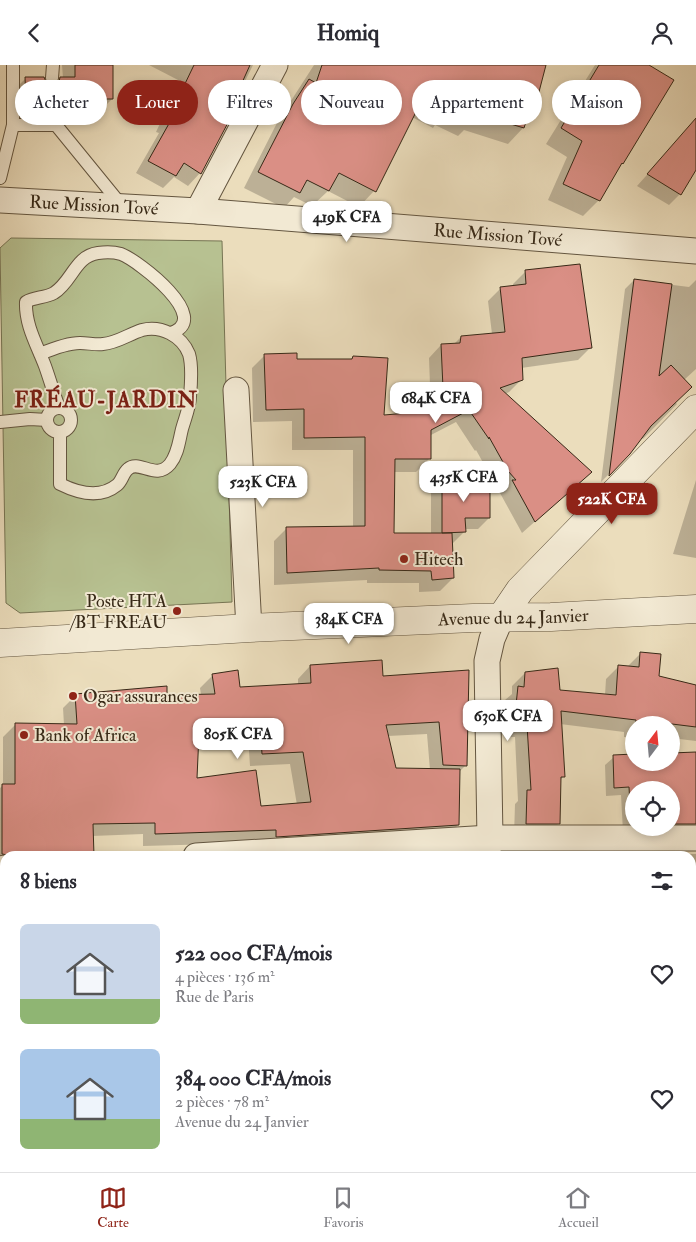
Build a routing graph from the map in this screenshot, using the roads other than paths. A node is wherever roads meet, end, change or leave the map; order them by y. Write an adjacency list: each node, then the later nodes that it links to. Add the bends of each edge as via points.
1 (12, 65): 5 (lane)
2 (53, 65): 4 (lane)
3 (275, 65): 10 (street)
4 (52, 78)
5 (13, 125): 7 (lane)
6 (56, 125): 9 (lane)
7 (0, 173)
8 (0, 200): 9 (street, Rue Mission Tové)
9 (122, 206): 10 (street, Rue Mission Tové)
10 (198, 211): 11 (street, Rue Mission Tové)
11 (696, 251)
12 (171, 333): 13 (lane, via 145,329 102,345 78,343); 13 (lane, via 182,327 184,319 180,306 167,287 121,254 96,253 87,256 54,293 26,302 25,311); 19 (lane, via 189,355 191,388 180,445 166,468 155,471 133,467 118,484 100,493 69,488 60,484)
13 (40, 354): 15 (lane)
14 (236, 391): 22 (street)
15 (60, 408): 17 (lane, via 53,410); 19 (lane, via 70,414 72,421 66,431)
16 (696, 409): 21 (street, via 520,590)
17 (47, 421): 18 (lane); 19 (lane, via 53,431)
18 (0, 422)
19 (60, 433)
20 (696, 609): 21 (street, Avenue du 24 Janvier)
21 (501, 618): 22 (street, Avenue du 24 Janvier); 25 (street, via 487,661)
22 (249, 628): 23 (street, Avenue du 24 Janvier)
23 (0, 643)
24 (696, 838): 25 (street)
25 (488, 847): 26 (street)
26 (358, 851)

